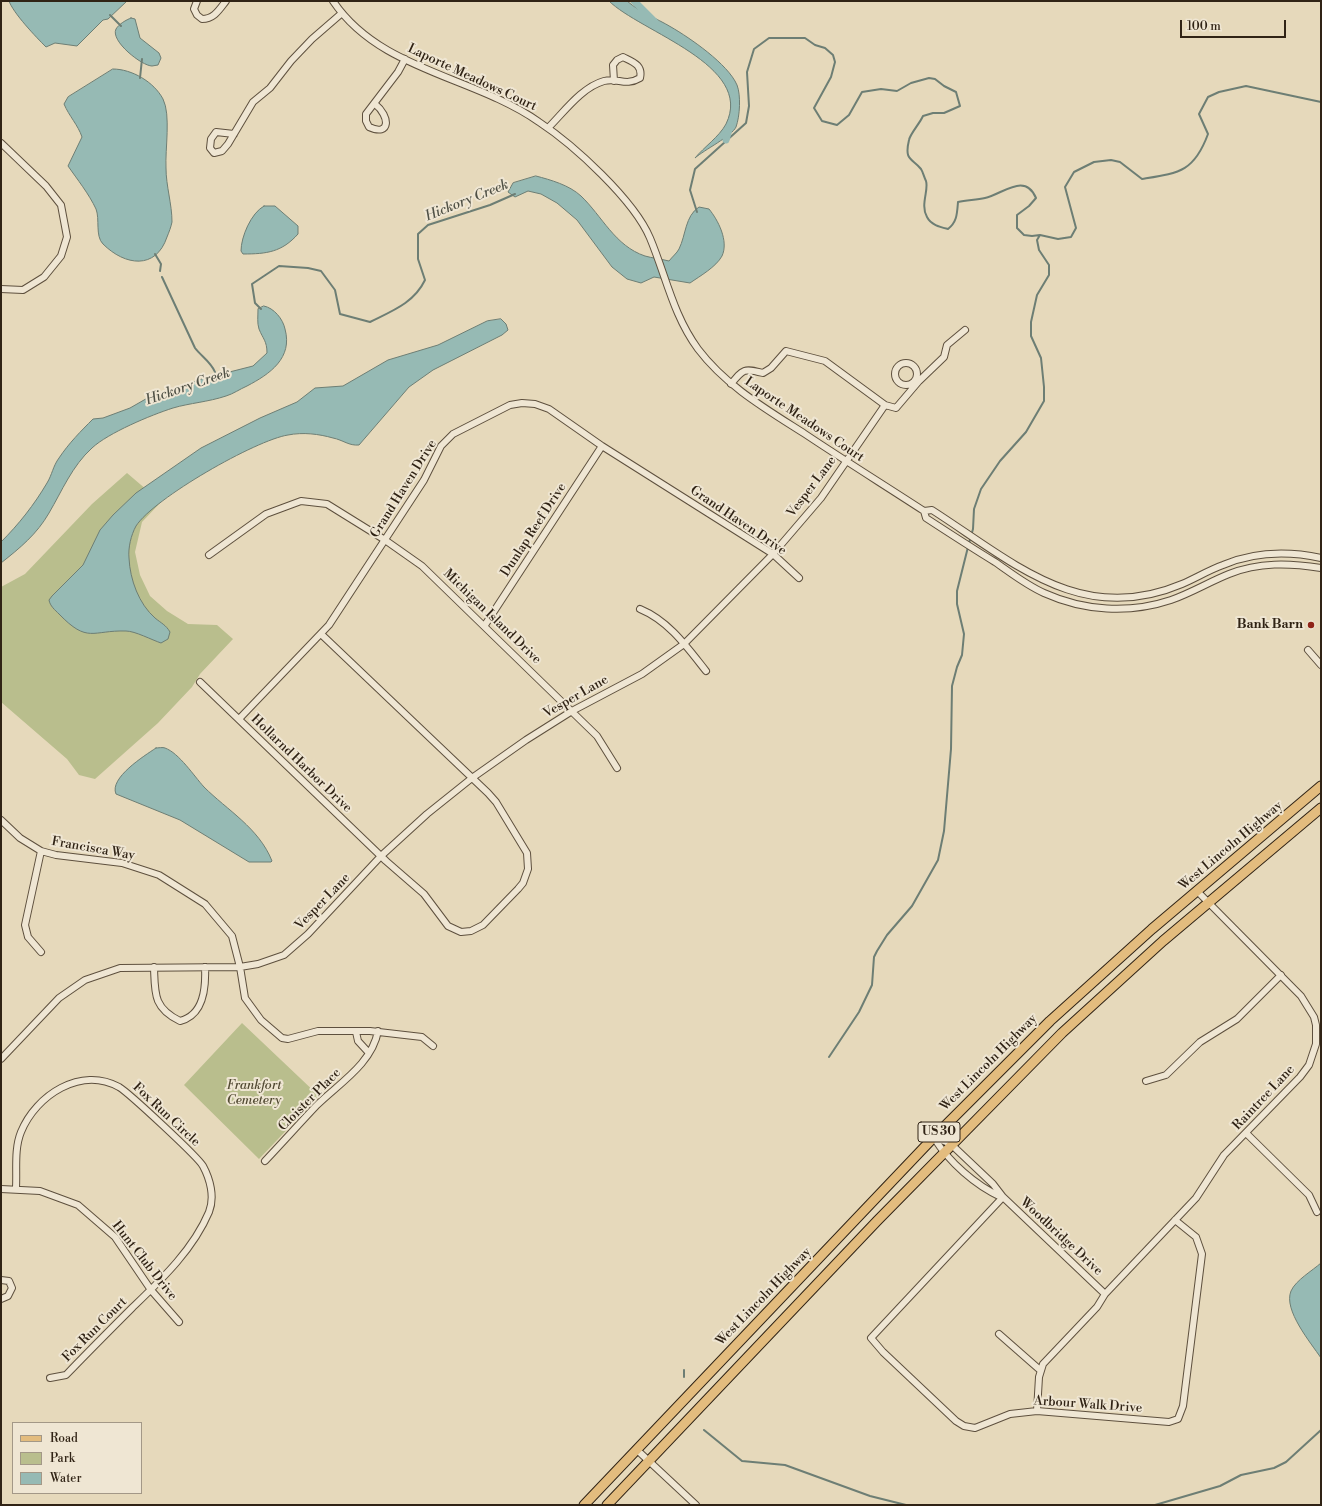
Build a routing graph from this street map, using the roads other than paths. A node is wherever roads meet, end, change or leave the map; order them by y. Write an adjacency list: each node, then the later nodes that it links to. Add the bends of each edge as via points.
1 (197, 1): 2 (street, via 194,9 197,15 202,19 209,19)
2 (226, 1)
3 (333, 1): 4 (street, Laporte Meadows Court)
4 (342, 13): 5 (street, Laporte Meadows Court, via 374,43); 9 (street, via 312,39 270,88 253,102)
5 (405, 59): 7 (street); 8 (street, Laporte Meadows Court, via 518,108)
6 (614, 81): 6 (street, via 632,82 640,78 639,67 623,57 617,60 613,65); 8 (street, via 606,80 592,86)
7 (375, 104)
8 (548, 128): 13 (street, Laporte Meadows Court, via 577,151 628,203 650,238 670,296 687,333 714,368)
9 (234, 134)
10 (1, 143): 11 (street, via 46,186 61,205 67,237 61,256 44,277 22,290)
11 (1, 289)
12 (965, 330): 14 (street, via 947,345 944,357 917,380 896,408)
13 (731, 384): 14 (street, via 741,372 749,369 762,373 771,368 786,350 826,361); 16 (street, Laporte Meadows Court)
14 (885, 405): 16 (street, Vesper Lane)
15 (602, 446): 18 (street, Grand Haven Drive, via 549,409 535,404 510,405 453,434 441,446 424,480); 19 (street, Grand Haven Drive); 25 (street, Dunlap Reef Drive)
16 (845, 461): 17 (street, Laporte Meadows Court); 19 (street, Vesper Lane, via 821,498)
17 (924, 511): 21 (street, Laporte Meadows Court, via 932,510 1048,583 1094,597 1117,598 1158,593 1224,564 1264,554); 22 (street, Laporte Meadows Court, via 926,518 1029,585 1064,601 1089,608 1149,606 1176,598 1251,567 1297,564)
18 (385, 540): 20 (street, Michigan Island Drive, via 327,504 301,501 266,514); 25 (street, Michigan Island Drive, via 422,566); 26 (street, Grand Haven Drive, via 339,612)
19 (773, 554): 23 (street, Grand Haven Drive); 27 (street, Vesper Lane)
20 (209, 555)
21 (1321, 558)
22 (1321, 568)
23 (799, 578)
24 (640, 609): 27 (street, via 655,615)
25 (485, 626): 32 (street, Michigan Island Drive)
26 (321, 634): 33 (street, Grand Haven Drive); 35 (street)
27 (684, 644): 30 (street); 32 (street, Vesper Lane, via 642,674)
28 (1308, 650): 29 (street)
29 (1321, 665)
30 (706, 671)
31 (200, 682): 33 (street, Hollarnd Harbor Drive)
32 (572, 711): 34 (street, Michigan Island Drive, via 597,736); 35 (street, Vesper Lane)
33 (239, 719): 40 (street, Hollarnd Harbor Drive)
34 (617, 768)
35 (472, 778): 40 (street, Vesper Lane); 40 (street, Hollarnd Harbor Drive, via 496,802 524,847 529,864 523,883 483,925 466,932 448,926 424,894)
36 (1321, 786): 41 (main road, West Lincoln Highway / US 30)
37 (1321, 808): 42 (main road, US 30)
38 (1, 820): 39 (street, Francisca Way, via 20,838)
39 (41, 851): 43 (street, via 25,924 28,937); 46 (street, Francisca Way, via 122,863 159,875 180,887 205,904 232,936)
40 (381, 856): 46 (street, Vesper Lane, via 308,934 284,955)
41 (1197, 891): 42 (street, Raintree Lane); 57 (main road, West Lincoln Highway / US 30, via 1050,1021)
42 (1208, 903): 47 (street, Raintree Lane); 58 (main road, US 30, via 1062,1033)
43 (41, 952)
44 (154, 967): 45 (street, Vesper Lane); 45 (street, via 155,996 162,1008 180,1021 200,1006 206,984); 54 (street, Vesper Lane, via 120,968 86,980 59,998)
45 (205, 967): 46 (street, Vesper Lane)
46 (240, 967): 51 (street, Francisca Way, via 246,998 252,1009 282,1038 288,1039 318,1030)
47 (1281, 975): 49 (street, Raintree Lane, via 1302,996); 55 (street, via 1237,1019 1200,1042 1166,1075)
48 (1321, 1014): 49 (street)
49 (1314, 1017): 56 (street, Raintree Lane, via 1316,1044 1309,1065)
50 (378, 1031): 51 (street); 52 (street, via 422,1037); 53 (street, Cloister Place, via 375,1045)
51 (356, 1032): 53 (street, via 358,1041)
52 (433, 1046)
53 (369, 1053): 60 (street, Cloister Place, via 346,1080 316,1106)
54 (1, 1059)
55 (1146, 1081)
56 (1246, 1133): 64 (street, via 1309,1195); 65 (street, Raintree Lane, via 1217,1164 1200,1192)
57 (934, 1137): 58 (street, Woodbridge Drive); 59 (street, Woodbridge Drive); 75 (main road, West Lincoln Highway / US 30)
58 (951, 1144): 59 (main road, US 30); 63 (street, Woodbridge Drive, via 993,1184)
59 (943, 1152): 63 (street, Woodbridge Drive, via 987,1190); 76 (main road, US 30)
60 (265, 1161)
61 (1, 1188): 62 (street, Hunt Club Drive)
62 (16, 1188): 67 (street, Hunt Club Drive, via 40,1191 78,1205 115,1237); 67 (street, Fox Run Circle, via 17,1148 21,1132 42,1102 60,1088 75,1082 91,1080 120,1087 202,1164 212,1188 209,1211 191,1246)
63 (1002, 1197): 68 (street, Woodbridge Drive); 74 (street, Arbour Walk Drive, via 871,1338 959,1424 975,1428 1010,1414)
64 (1317, 1212)
65 (1175, 1220): 68 (street, Raintree Lane); 74 (street, Arbour Walk Drive, via 1196,1237 1202,1254 1183,1406 1178,1419 1169,1422)
66 (1, 1280): 69 (street, via 9,1281 12,1288 8,1296)
67 (151, 1290): 70 (street, Hunt Club Drive); 73 (street, Fox Run Court, via 66,1374)
68 (1105, 1294): 72 (street, Raintree Lane, via 1097,1307 1048,1358)
69 (1, 1300)
70 (178, 1322)
71 (999, 1334): 72 (street)
72 (1040, 1370): 74 (street)
73 (50, 1378)
74 (1037, 1411)
75 (636, 1449): 76 (street); 77 (main road, West Lincoln Highway / US 30)
76 (649, 1461): 78 (main road, US 30); 79 (street)
77 (584, 1505)
78 (607, 1505)
79 (696, 1505)

